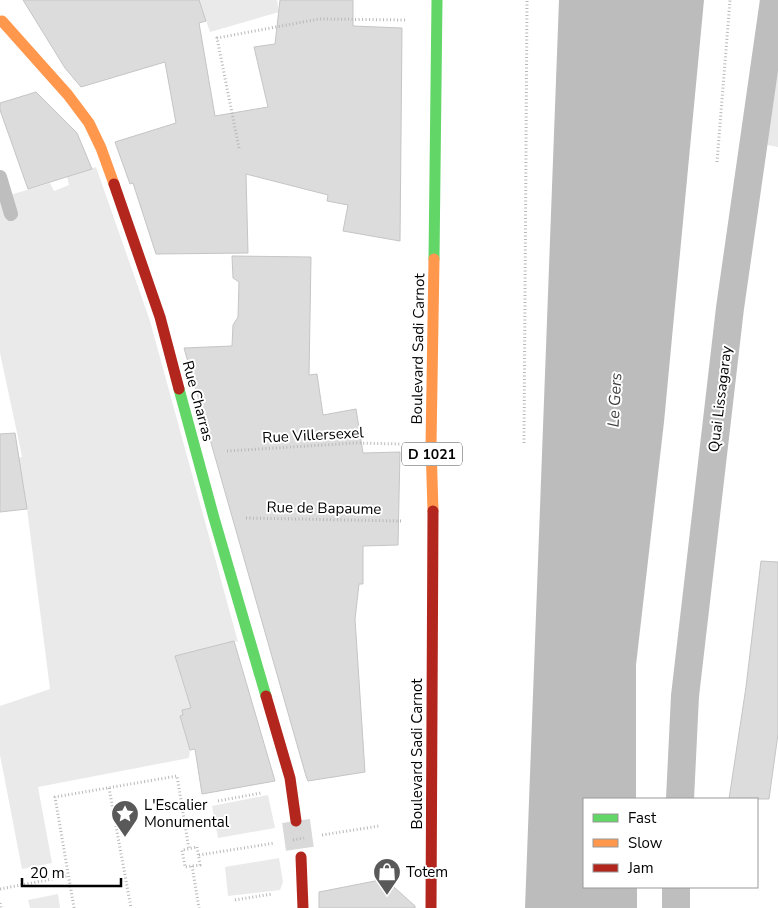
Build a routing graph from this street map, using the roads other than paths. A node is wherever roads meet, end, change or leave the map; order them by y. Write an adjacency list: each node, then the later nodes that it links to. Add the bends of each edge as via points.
1 (437, 0): 11 (street, Boulevard Sadi Carnot / D 1021, via 431,445)
2 (774, 0): 6 (street, Quai Lissagaray, via 730,308 685,696)
3 (1, 19): 7 (street, Rue Charras, via 68,95 101,148 160,318 290,778)
4 (0, 177): 5 (lane)
5 (11, 214)
6 (680, 798)
7 (296, 821)
8 (300, 857): 10 (street)
9 (676, 888): 12 (street)
10 (303, 908)
11 (431, 908)
12 (676, 908)

